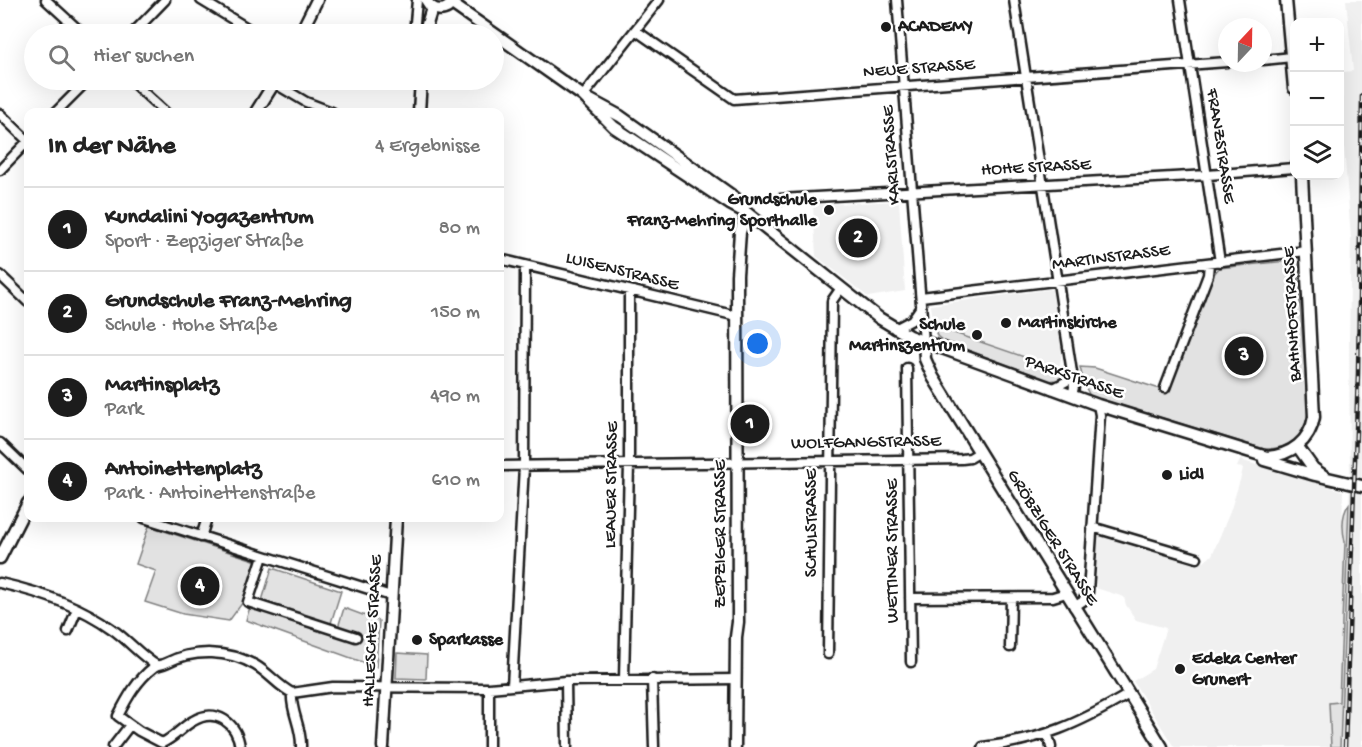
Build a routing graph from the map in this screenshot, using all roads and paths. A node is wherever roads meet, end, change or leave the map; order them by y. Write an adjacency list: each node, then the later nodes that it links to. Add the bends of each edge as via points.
1 (46, 0): 13 (street)
2 (165, 0): 14 (street)
3 (201, 0): 15 (street)
4 (317, 0): 16 (main road)
5 (417, 0): 17 (street)
6 (659, 0): 20 (street)
7 (897, 0): 28 (street, KARLSTRASSE)
8 (1014, 0): 27 (street)
9 (1180, 0): 26 (street, FRANZSTRASSE)
10 (1286, 0): 21 (main road)
11 (453, 2): 12 (main road, via 442,10); 19 (main road, PARKSTRASSE)
12 (429, 4): 18 (main road)
13 (72, 24)
14 (142, 24)
15 (241, 24)
16 (305, 24)
17 (415, 24)
18 (426, 24)
19 (483, 24)
20 (635, 30): 28 (street, NEUE STRASSE, via 734,99); 34 (street)
21 (1290, 38)
22 (504, 39): 34 (main road, PARKSTRASSE)
23 (1290, 57): 24 (street)
24 (1272, 59)
25 (1218, 63): 26 (street, NEUE STRASSE)
26 (1191, 65): 27 (street, NEUE STRASSE); 45 (street, FRANZSTRASSE)
27 (1025, 79): 28 (street, NEUE STRASSE); 47 (street)
28 (904, 87): 48 (street, KARLSTRASSE)
29 (78, 90): 35 (street)
30 (141, 90): 36 (street)
31 (269, 90): 37 (main road)
32 (288, 90): 38 (street)
33 (420, 90): 39 (main road)
34 (583, 96): 50 (main road, PARKSTRASSE, via 620,116 734,197)
35 (60, 108)
36 (161, 108)
37 (258, 108)
38 (322, 108)
39 (419, 108)
40 (0, 114): 41 (street)
41 (24, 137)
42 (24, 145): 44 (street)
43 (1290, 168): 45 (street, HOHE STRASSE)
44 (0, 170)
45 (1208, 175): 47 (street, HOHE STRASSE); 53 (street, FRANZSTRASSE)
46 (1302, 180): 51 (main road, BAHNHOFSTRASSE)
47 (1042, 184): 48 (street, HOHE STRASSE); 57 (street)
48 (911, 191): 49 (street, HOHE STRASSE); 61 (street, KARLSTRASSE)
49 (780, 199)
50 (747, 213): 58 (main road, PARKSTRASSE); 62 (main road, ZEPZIGER STRASSE, via 740,232)
51 (1306, 251): 53 (street, MARTINSTRASSE); 73 (main road, BAHNHOFSTRASSE, via 1314,414 1310,430)
52 (504, 260): 55 (street, LUISENSTRASSE)
53 (1220, 262): 54 (street, MARTINSTRASSE)
54 (1209, 263): 57 (street, MARTINSTRASSE); 67 (street)
55 (525, 266): 59 (street, LUISENSTRASSE); 81 (street)
56 (0, 275): 60 (street)
57 (1057, 281): 61 (street, MARTINSTRASSE); 66 (street)
58 (841, 288): 63 (main road, PARKSTRASSE); 76 (street, SCHULSTRASSE, via 832,301)
59 (629, 291): 62 (street, LUISENSTRASSE); 78 (street, LEAUER STRASSE)
60 (24, 298)
61 (921, 302): 63 (street, via 912,320); 64 (street, KARLSTRASSE)
62 (737, 316): 77 (main road, ZEPZIGER STRASSE)
63 (894, 329): 64 (main road, PARKSTRASSE)
64 (924, 342): 68 (main road, PARKSTRASSE); 74 (main road, GRÖBZIGER STRASSE, via 929,370)
65 (907, 368): 75 (street, WETTINER STRASSE)
66 (1071, 369): 68 (street, via 1066,381); 69 (street)
67 (1165, 388)
68 (1052, 389): 69 (main road, PARKSTRASSE)
69 (1072, 396): 70 (main road, PARKSTRASSE)
70 (1099, 410): 71 (main road, PARKSTRASSE, via 1111,409); 88 (street)
71 (1215, 441): 73 (main road, PARKSTRASSE, via 1267,457); 82 (main road, PARKSTRASSE, via 1216,445)
72 (0, 443): 79 (street)
73 (1298, 447): 82 (main road, via 1313,468)
74 (980, 452): 75 (street, WOLFGANGSTRASSE, via 962,459); 94 (main road, GRÖBZIGER STRASSE)
75 (909, 459): 76 (street, WOLFGANGSTRASSE); 96 (street, WETTINER STRASSE)
76 (829, 460): 77 (street, WOLFGANGSTRASSE); 103 (street, SCHULSTRASSE)
77 (737, 462): 78 (street, WOLFGANGSTRASSE); 107 (main road, ZEPZIGER STRASSE)
78 (629, 464): 81 (street, WOLFGANGSTRASSE); 108 (street, LEAUER STRASSE)
79 (24, 466)
80 (504, 466): 81 (street, WOLFGANGSTRASSE)
81 (524, 466): 110 (street)
82 (1326, 477): 83 (main road, PARKSTRASSE)
83 (1362, 486)
84 (24, 511): 91 (main road)
85 (156, 522): 89 (street)
86 (206, 522): 89 (street)
87 (396, 522): 95 (main road, HALLESCHE STRASSE)
88 (1092, 527): 92 (street); 98 (street, via 1088,592)
89 (201, 537): 90 (street)
90 (263, 556): 95 (street); 101 (street, via 248,602)
91 (0, 558)
92 (1197, 558)
93 (0, 584): 99 (street, via 39,593)
94 (1066, 593): 97 (street); 98 (main road, GRÖBZIGER STRASSE)
95 (391, 596): 111 (main road, HALLESCHE STRASSE)
96 (910, 598): 97 (street); 104 (street, WETTINER STRASSE)
97 (1011, 598): 102 (street)
98 (1074, 607): 114 (main road, GRÖBZIGER STRASSE)
99 (77, 609): 100 (street); 105 (street, via 110,627)
100 (68, 631)
101 (356, 637)
102 (1010, 647)
103 (828, 654)
104 (911, 662)
105 (156, 665): 113 (street, via 193,654 233,656 255,665); 115 (street, via 136,685 118,716)
106 (652, 679): 107 (street); 108 (street); 123 (street)
107 (736, 679): 124 (main road, ZEPZIGER STRASSE)
108 (624, 680): 109 (street)
109 (566, 681): 110 (street); 122 (street)
110 (512, 686): 112 (street)
111 (386, 688): 112 (street); 113 (street, via 323,688); 120 (main road, HALLESCHE STRASSE)
112 (489, 688): 121 (street)
113 (292, 693): 119 (street)
114 (1129, 694): 116 (street); 128 (main road, GRÖBZIGER STRASSE)
115 (130, 725): 117 (street); 118 (street, via 162,743 193,721 215,716 236,730)
116 (1048, 735): 126 (street); 127 (street)
117 (113, 747)
118 (240, 747)
119 (301, 747)
120 (383, 747)
121 (489, 747)
122 (567, 747)
123 (654, 747)
124 (735, 747): 125 (street)
125 (745, 747)
126 (983, 747)
127 (1051, 747)
128 (1162, 747)

